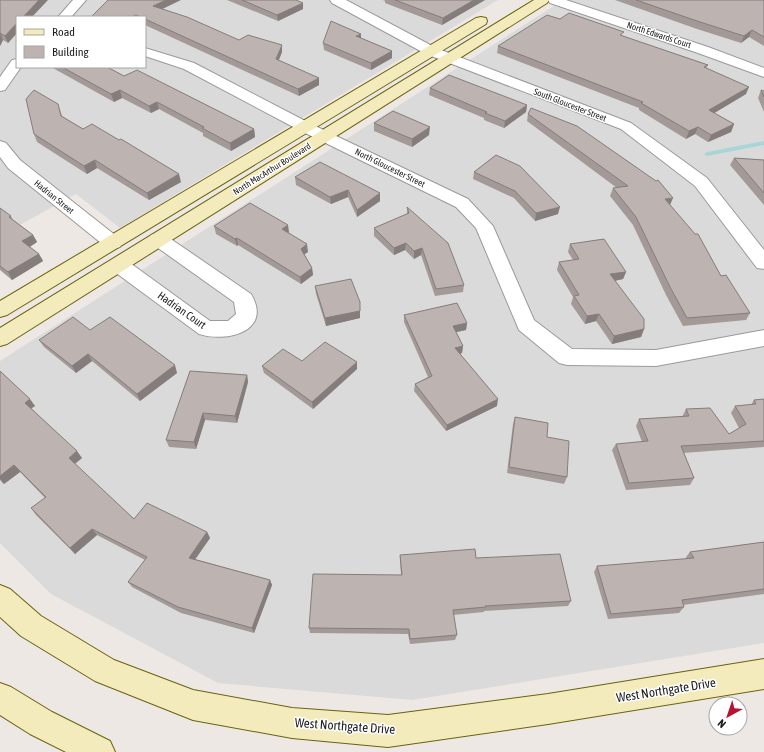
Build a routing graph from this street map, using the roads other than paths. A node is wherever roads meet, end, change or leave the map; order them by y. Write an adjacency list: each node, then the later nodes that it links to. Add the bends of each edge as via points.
1 (80, 0): 5 (street)
2 (336, 0): 7 (street, South Gloucester Street)
3 (544, 0): 9 (main road, North MacArthur Boulevard)
4 (554, 0): 11 (street, North Edwards Court)
5 (65, 16)
6 (489, 16): 7 (main road, North MacArthur Boulevard)
7 (431, 51): 9 (street, South Gloucester Street); 13 (main road, North MacArthur Boulevard)
8 (146, 52): 13 (street, North Gloucester Street, via 189,66)
9 (450, 58): 14 (main road, North MacArthur Boulevard); 19 (street, South Gloucester Street, via 626,126 702,182)
10 (16, 64): 12 (street)
11 (764, 73)
12 (0, 86)
13 (305, 127): 14 (street, North Gloucester Street); 17 (main road, North MacArthur Boulevard)
14 (325, 136): 16 (main road, North MacArthur Boulevard); 22 (street, North Gloucester Street, via 462,203 484,226 526,325 567,356 656,358)
15 (0, 146): 17 (street, Hadrian Street, via 14,164)
16 (158, 239): 18 (main road, North MacArthur Boulevard); 18 (street, Hadrian Court, via 244,299 247,317 232,329 206,329)
17 (113, 243): 18 (main road); 20 (main road, North MacArthur Boulevard)
18 (126, 260): 21 (main road, North MacArthur Boulevard)
19 (764, 263)
20 (0, 310)
21 (0, 338)
22 (764, 338)
23 (0, 599): 24 (main road, West Northgate Drive, via 31,626 105,671 193,705 292,723 388,731 548,709)
24 (764, 674)
25 (0, 698): 26 (main road, via 41,723)
26 (99, 752)

